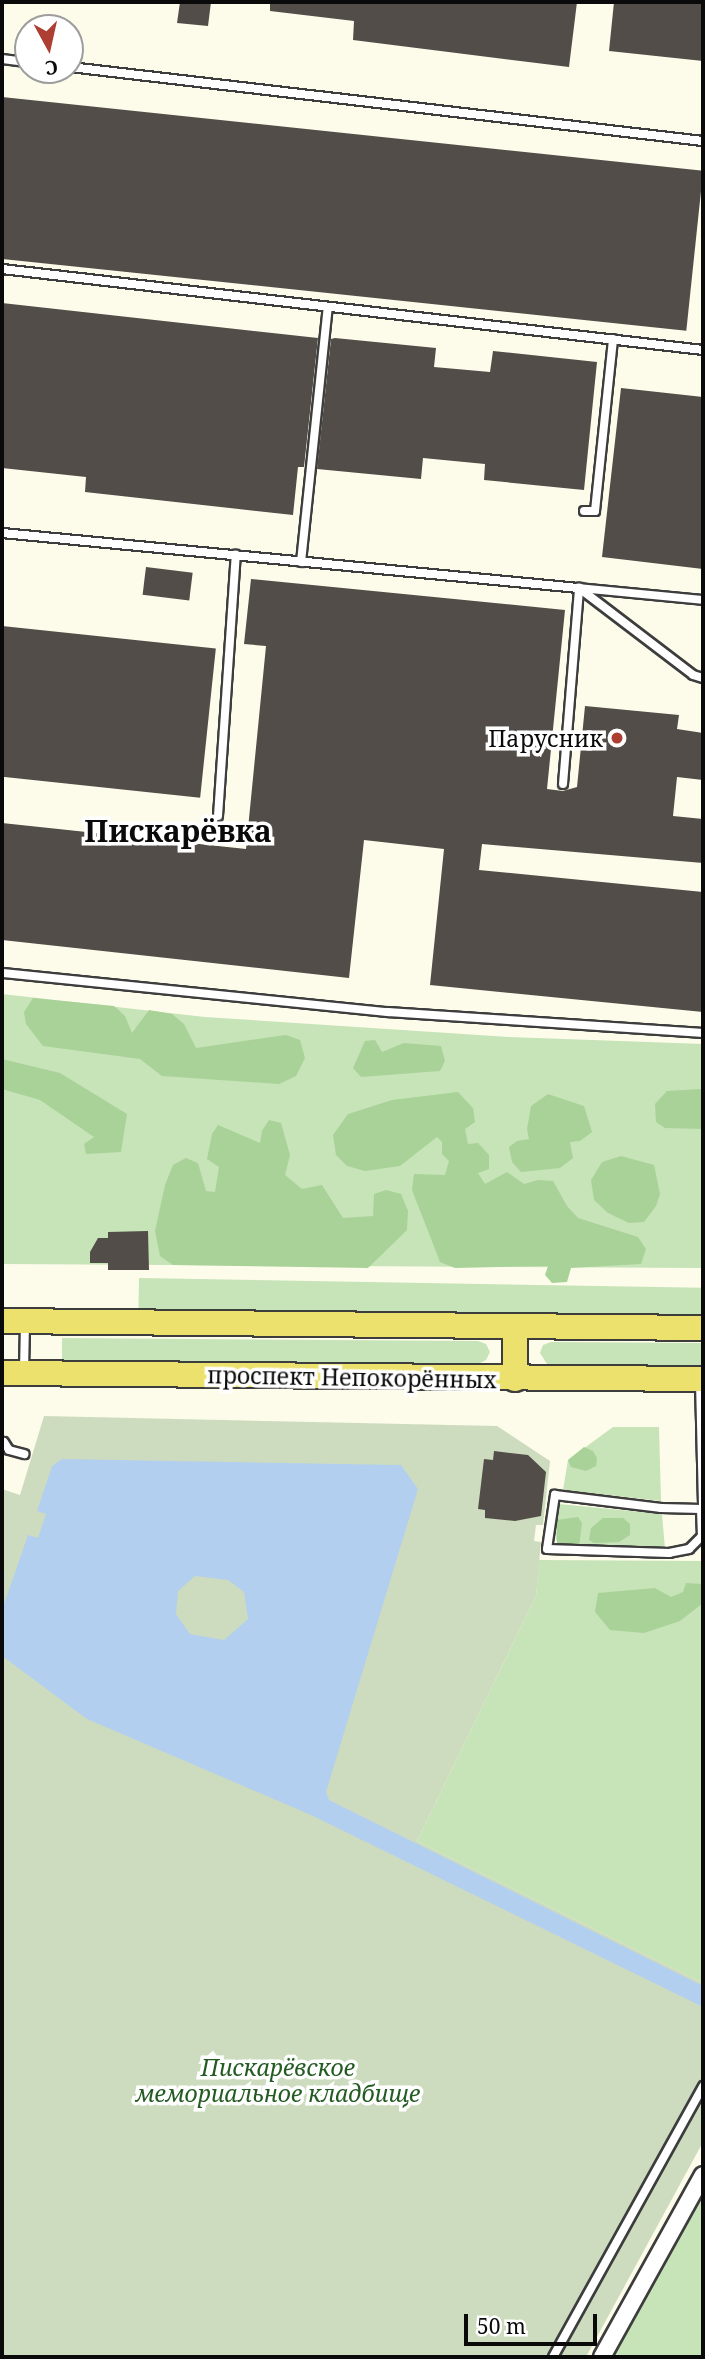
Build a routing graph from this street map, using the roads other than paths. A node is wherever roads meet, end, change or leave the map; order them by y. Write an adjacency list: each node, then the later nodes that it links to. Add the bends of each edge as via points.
1 (84, 69): 2 (lane)
2 (703, 141)
3 (2, 269): 4 (lane)
4 (328, 307): 5 (lane); 10 (lane)
5 (613, 339): 6 (lane); 7 (lane, via 595,512)
6 (703, 350)
7 (584, 511)
8 (2, 533): 9 (lane)
9 (236, 555): 10 (lane); 15 (lane)
10 (301, 562): 11 (lane)
11 (579, 588): 12 (lane); 13 (lane); 14 (lane)
12 (703, 600)
13 (703, 678)
14 (563, 784)
15 (218, 816)
16 (2, 973): 17 (lane, via 388,1012)
17 (703, 1033)
18 (13, 1321): 19 (main road); 21 (lane)
19 (515, 1326): 20 (main road); 22 (main road)
20 (703, 1328)
21 (13, 1373): 22 (main road, проспект Непокорённых)
22 (515, 1379): 23 (main road, проспект Непокорённых)
23 (702, 1379): 26 (lane)
24 (4, 1442): 25 (lane, via 9,1450)
25 (24, 1454)
26 (702, 1509): 26 (lane, via 702,1536 690,1549 669,1553 547,1549 555,1494)
27 (703, 2086): 29 (lane)
28 (703, 2175): 30 (street)
29 (553, 2357)
30 (602, 2357)

